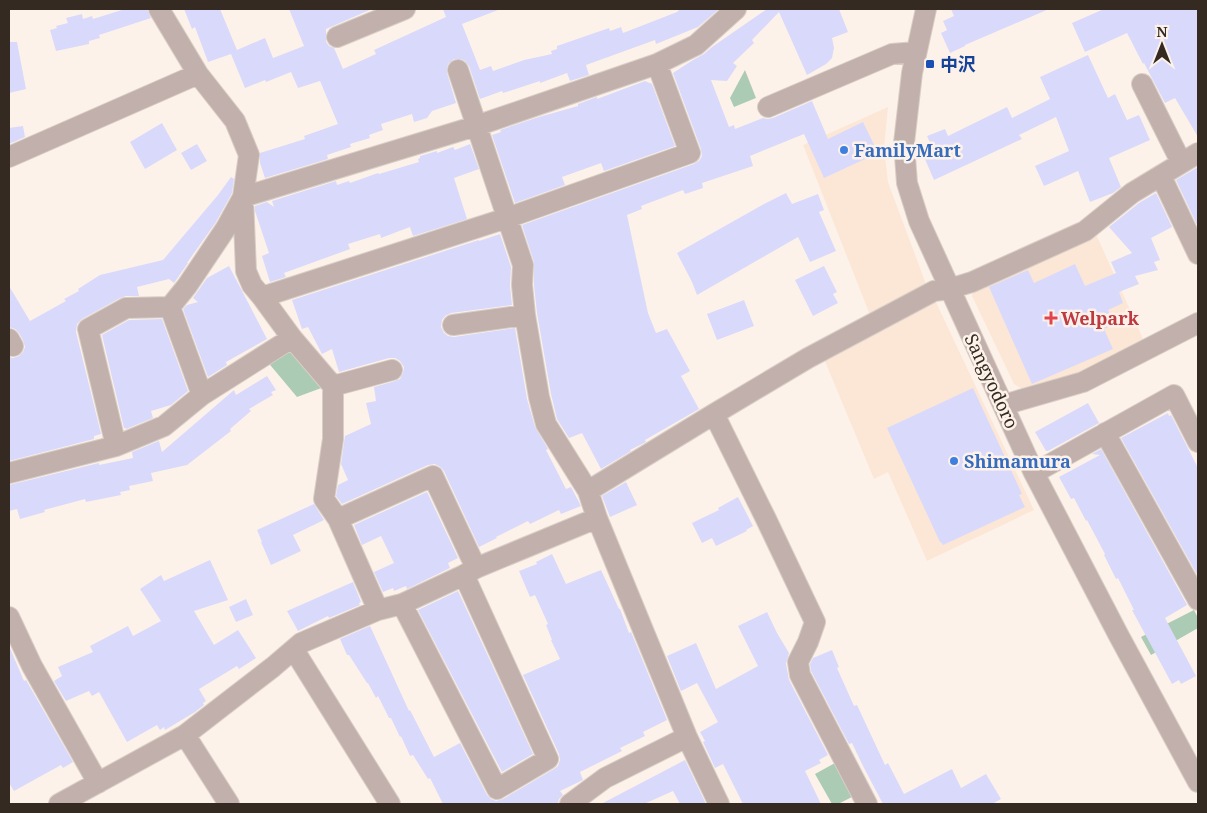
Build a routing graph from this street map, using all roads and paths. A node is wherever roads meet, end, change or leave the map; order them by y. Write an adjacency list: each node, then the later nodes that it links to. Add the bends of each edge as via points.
1 (159, 9): 9 (street)
2 (405, 9): 5 (street)
3 (736, 9): 7 (street, via 696,45)
4 (926, 9): 6 (street, Sangyodoro)
5 (337, 37)
6 (916, 52): 11 (street, via 892,54); 19 (street, Sangyodoro, via 904,144 907,183 919,221)
7 (657, 64): 12 (street); 17 (street, via 690,153)
8 (458, 70): 12 (street)
9 (198, 74): 13 (street); 16 (street, via 236,121 249,155)
10 (1142, 84): 14 (street)
11 (777, 99)
12 (476, 126): 16 (street); 17 (street)
13 (9, 157)
14 (1190, 158): 15 (street)
15 (1161, 176): 18 (street); 19 (street, via 1132,193 1085,231 972,282)
16 (243, 197): 20 (street, via 246,271); 21 (street, via 226,228)
17 (508, 218): 20 (street); 22 (street, via 523,265)
18 (1198, 254)
19 (949, 289): 29 (street, Sangyodoro); 30 (street, via 934,291 808,358)
20 (262, 297): 25 (street)
21 (170, 307): 28 (street); 33 (street, via 126,308 88,329)
22 (525, 315): 24 (street); 36 (street, via 546,424)
23 (1198, 323): 29 (street, via 1084,382)
24 (453, 325)
25 (292, 338): 27 (street); 28 (street)
26 (392, 370): 27 (street)
27 (333, 386): 38 (street, via 333,439 324,499)
28 (202, 395): 33 (street, via 164,426)
29 (1003, 405): 34 (street, Sangyodoro)
30 (714, 414): 36 (street); 54 (street, via 815,622 798,662 800,675)
31 (1105, 432): 32 (street, via 1174,395); 34 (street); 40 (street)
32 (1198, 442)
33 (116, 446): 35 (street)
34 (1034, 472): 47 (street, Sangyodoro)
35 (9, 473)
36 (588, 490): 37 (street)
37 (597, 518): 39 (street); 46 (street)
38 (338, 519): 39 (street, via 432,476); 42 (street)
39 (470, 572): 41 (street); 41 (street, via 548,759 497,789)
40 (1198, 600)
41 (402, 604): 42 (street)
42 (378, 610): 44 (street, via 301,643)
43 (9, 617): 48 (street, via 32,666)
44 (294, 650): 45 (street); 51 (street)
45 (185, 735): 48 (street); 50 (street)
46 (687, 737): 52 (street, via 605,778); 53 (street)
47 (1198, 782)
48 (98, 783): 49 (street)
49 (59, 804)
50 (230, 804)
51 (390, 804)
52 (570, 804)
53 (719, 804)
54 (867, 804)

